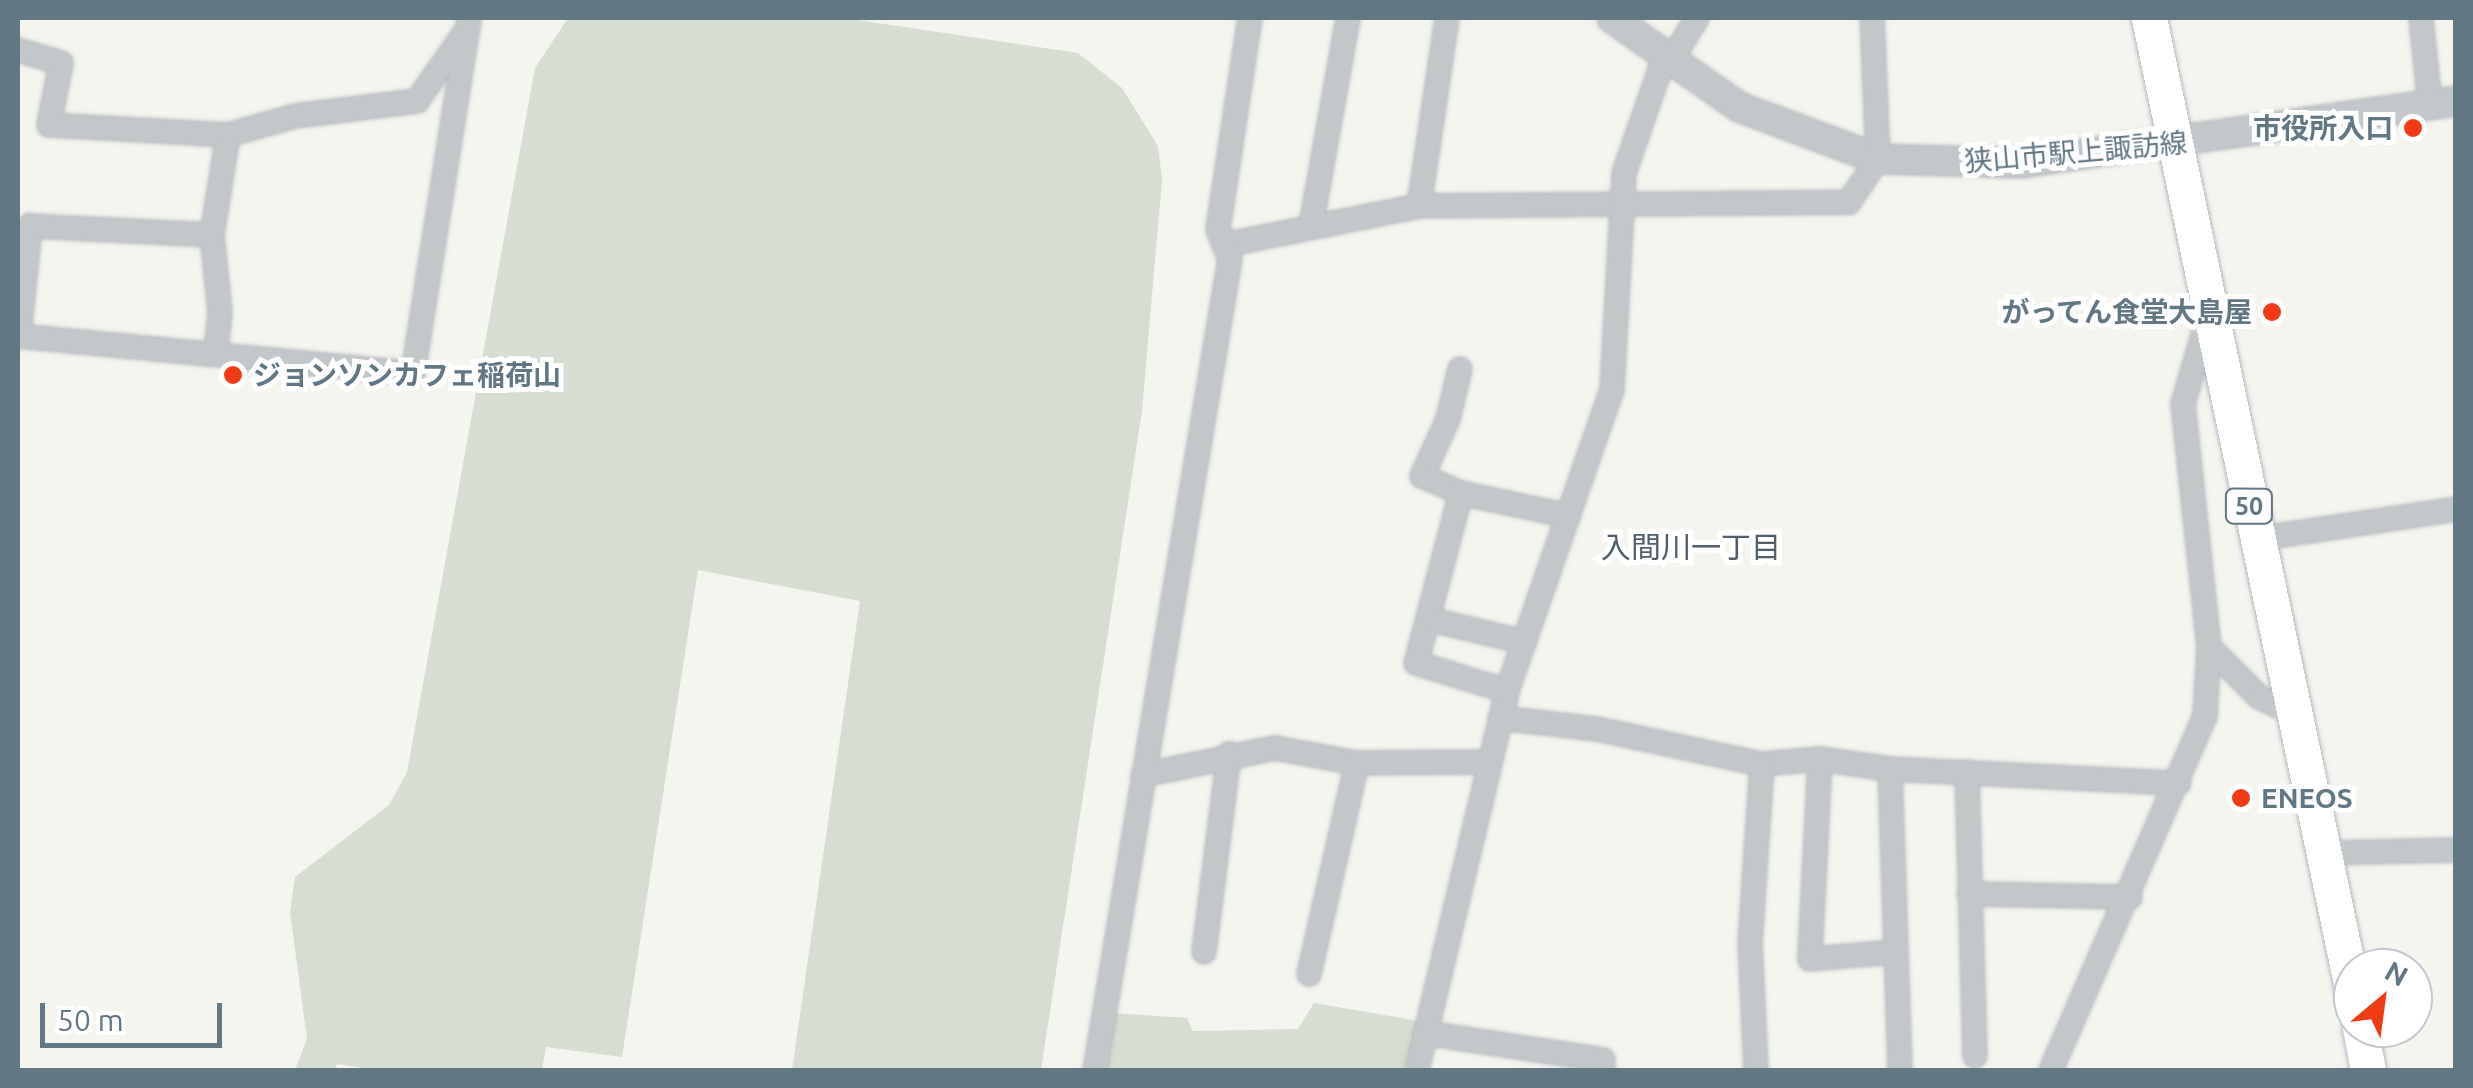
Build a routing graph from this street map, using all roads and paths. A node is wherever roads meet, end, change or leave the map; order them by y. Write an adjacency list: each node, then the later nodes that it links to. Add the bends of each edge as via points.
1 (1250, 18): 20 (street, via 1218,229)
2 (1348, 18): 18 (street)
3 (1447, 18): 17 (street)
4 (1612, 18): 11 (street, 狭山市駅上諏訪線)
5 (1696, 18): 11 (street)
6 (1872, 18): 15 (street)
7 (2149, 18): 14 (main road, 50)
8 (2421, 18): 12 (street)
9 (467, 25): 13 (street, via 416,101 295,116); 23 (street, via 413,373)
10 (18, 50): 13 (street, via 61,62 49,125)
11 (1667, 60): 15 (street, 狭山市駅上諏訪線, via 1770,122); 16 (street, via 1639,117)
12 (2443, 103): 14 (street, 狭山市駅上諏訪線)
13 (228, 135): 19 (street)
14 (2171, 145): 15 (street, 狭山市駅上諏訪線, via 2022,163); 21 (main road, 50)
15 (1878, 158): 16 (street, via 1849,202)
16 (1621, 202): 17 (street); 27 (street, via 1618,362)
17 (1419, 206): 18 (street)
18 (1311, 226): 20 (street)
19 (212, 235): 22 (street, via 30,226); 23 (street, via 220,314)
20 (1224, 245): 42 (street, via 1230,258)
21 (2208, 318): 28 (main road, 50); 31 (street, via 2183,404)
22 (18, 336): 23 (street)
23 (216, 352)
24 (1460, 369): 25 (street, via 1448,419 1422,476)
25 (1461, 494): 27 (street); 29 (street)
26 (2456, 508): 28 (street)
27 (1569, 516): 30 (street)
28 (2256, 539): 33 (main road, 50)
29 (1428, 620): 30 (street); 32 (street, via 1416,663)
30 (1524, 642): 32 (street)
31 (2209, 647): 33 (street, via 2259,697); 43 (street, via 2205,716)
32 (1506, 691): 34 (street)
33 (2293, 712): 45 (main road, 50)
34 (1500, 718): 38 (street); 39 (street, via 1597,729)
35 (1229, 754): 37 (street, via 1275,748); 42 (street); 49 (street)
36 (1820, 759): 39 (street); 40 (street); 50 (street, via 1810,959)
37 (1357, 762): 38 (street); 51 (street)
38 (1488, 762): 52 (street)
39 (1762, 764): 57 (street, via 1750,944)
40 (1890, 769): 41 (street); 50 (street)
41 (1967, 772): 43 (street); 46 (street)
42 (1143, 774): 54 (street)
43 (2179, 783): 47 (street)
44 (2456, 850): 45 (street)
45 (2325, 853): 48 (main road, 50)
46 (1969, 894): 47 (street); 53 (street)
47 (2130, 898): 59 (street)
48 (2344, 948)
49 (1204, 952)
50 (1895, 952): 58 (street)
51 (1310, 974)
52 (1425, 1032): 55 (street); 56 (street, via 1604,1060)
53 (1975, 1056)
54 (1095, 1070)
55 (1416, 1070)
56 (1603, 1070)
57 (1756, 1070)
58 (1900, 1070)
59 (2051, 1070)

